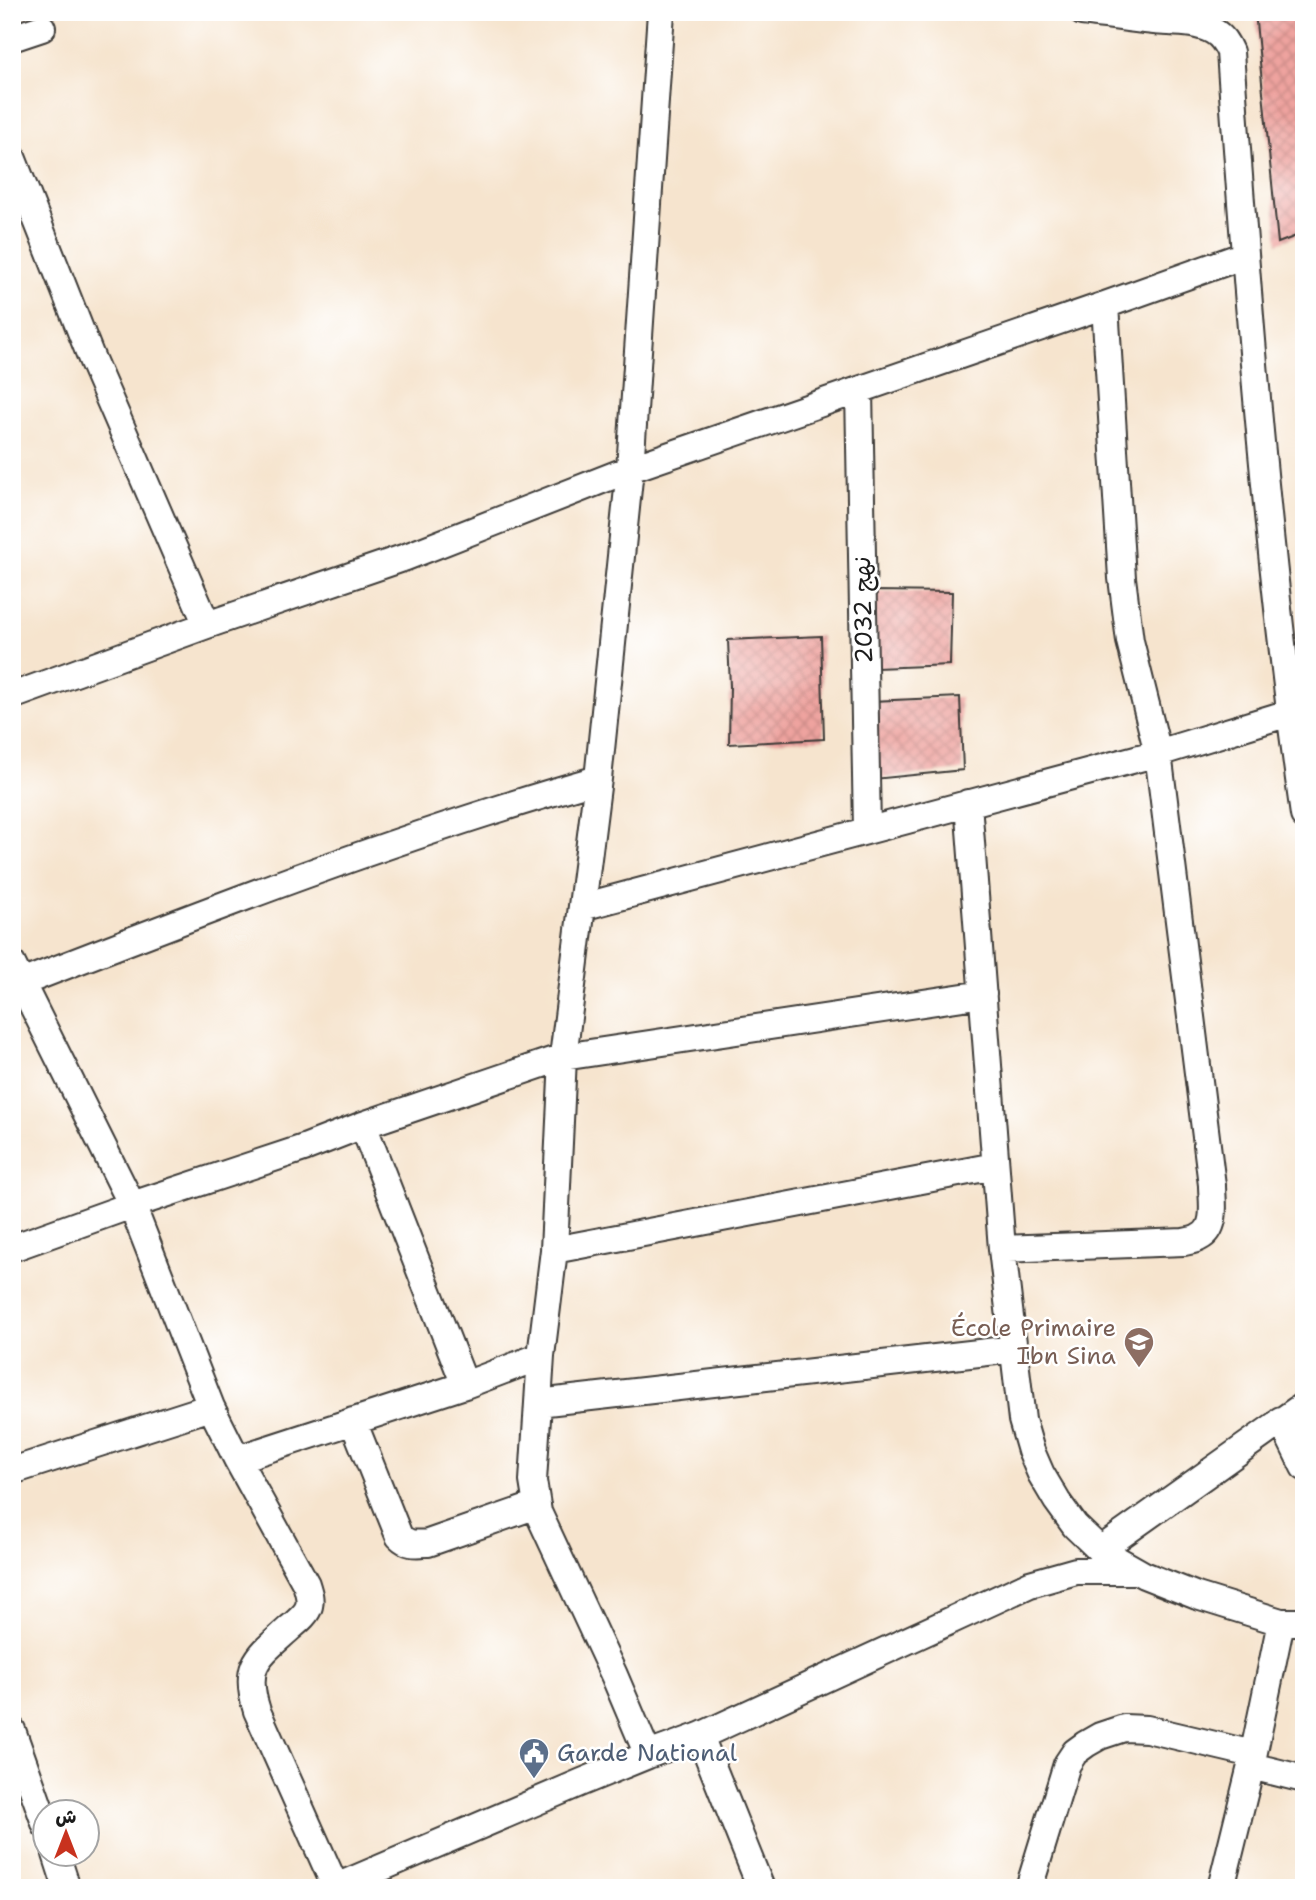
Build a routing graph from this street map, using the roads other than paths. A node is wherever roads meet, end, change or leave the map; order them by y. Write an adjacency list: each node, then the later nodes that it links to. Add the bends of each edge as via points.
1 (661, 12): 9 (street)
2 (1082, 12): 6 (street, via 1193,24 1226,42)
3 (42, 28): 4 (street)
4 (12, 38)
5 (12, 157): 10 (street, via 91,357)
6 (1245, 255): 7 (street); 12 (street)
7 (1105, 305): 8 (street); 13 (street, via 1125,600 1130,641)
8 (859, 390): 9 (street); 17 (street, نهج 2032)
9 (630, 469): 10 (street, via 405,557); 14 (street)
10 (207, 625): 11 (street)
11 (12, 696)
12 (1289, 713): 13 (street); 16 (street)
13 (1158, 753): 15 (street); 27 (street, via 1212,1185 1210,1228 1202,1237 1184,1242)
14 (598, 779): 18 (street); 19 (street)
15 (968, 803): 17 (street); 20 (street)
16 (1304, 815)
17 (867, 830): 18 (street)
18 (582, 907): 21 (street)
19 (16, 973): 24 (street)
20 (983, 994): 21 (street); 23 (street)
21 (564, 1057): 22 (street); 26 (street)
22 (363, 1125): 24 (street); 30 (street)
23 (995, 1166): 26 (street); 27 (street)
24 (132, 1205): 25 (street); 33 (street)
25 (12, 1248)
26 (554, 1250): 29 (street)
27 (1002, 1250): 28 (street)
28 (1014, 1349): 31 (street); 40 (street, via 1031,1451 1057,1501)
29 (541, 1356): 30 (street); 31 (street)
30 (465, 1385): 35 (street)
31 (538, 1403): 39 (street, via 533,1480)
32 (1304, 1405): 34 (street)
33 (211, 1407): 36 (street); 38 (street)
34 (1281, 1420): 37 (street); 40 (street)
35 (353, 1421): 36 (street); 39 (street, via 405,1542 428,1542)
36 (237, 1459): 50 (street, via 310,1596 300,1619 256,1660 252,1693)
37 (1304, 1467)
38 (12, 1471)
39 (537, 1505): 45 (street)
40 (1100, 1550): 41 (street)
41 (1136, 1571): 42 (street, via 1197,1596); 44 (street, via 1076,1571 1030,1584)
42 (1292, 1622): 46 (street)
43 (13, 1732): 48 (street)
44 (700, 1736): 45 (street); 52 (street)
45 (648, 1755): 50 (street)
46 (1252, 1760): 47 (street); 53 (street, via 1147,1729 1124,1728 1100,1736 1074,1752 1067,1764); 54 (street)
47 (1304, 1779)
48 (36, 1798)
49 (61, 1868): 51 (street)
50 (335, 1887)
51 (67, 1888)
52 (761, 1888)
53 (1029, 1888)
54 (1221, 1888)

